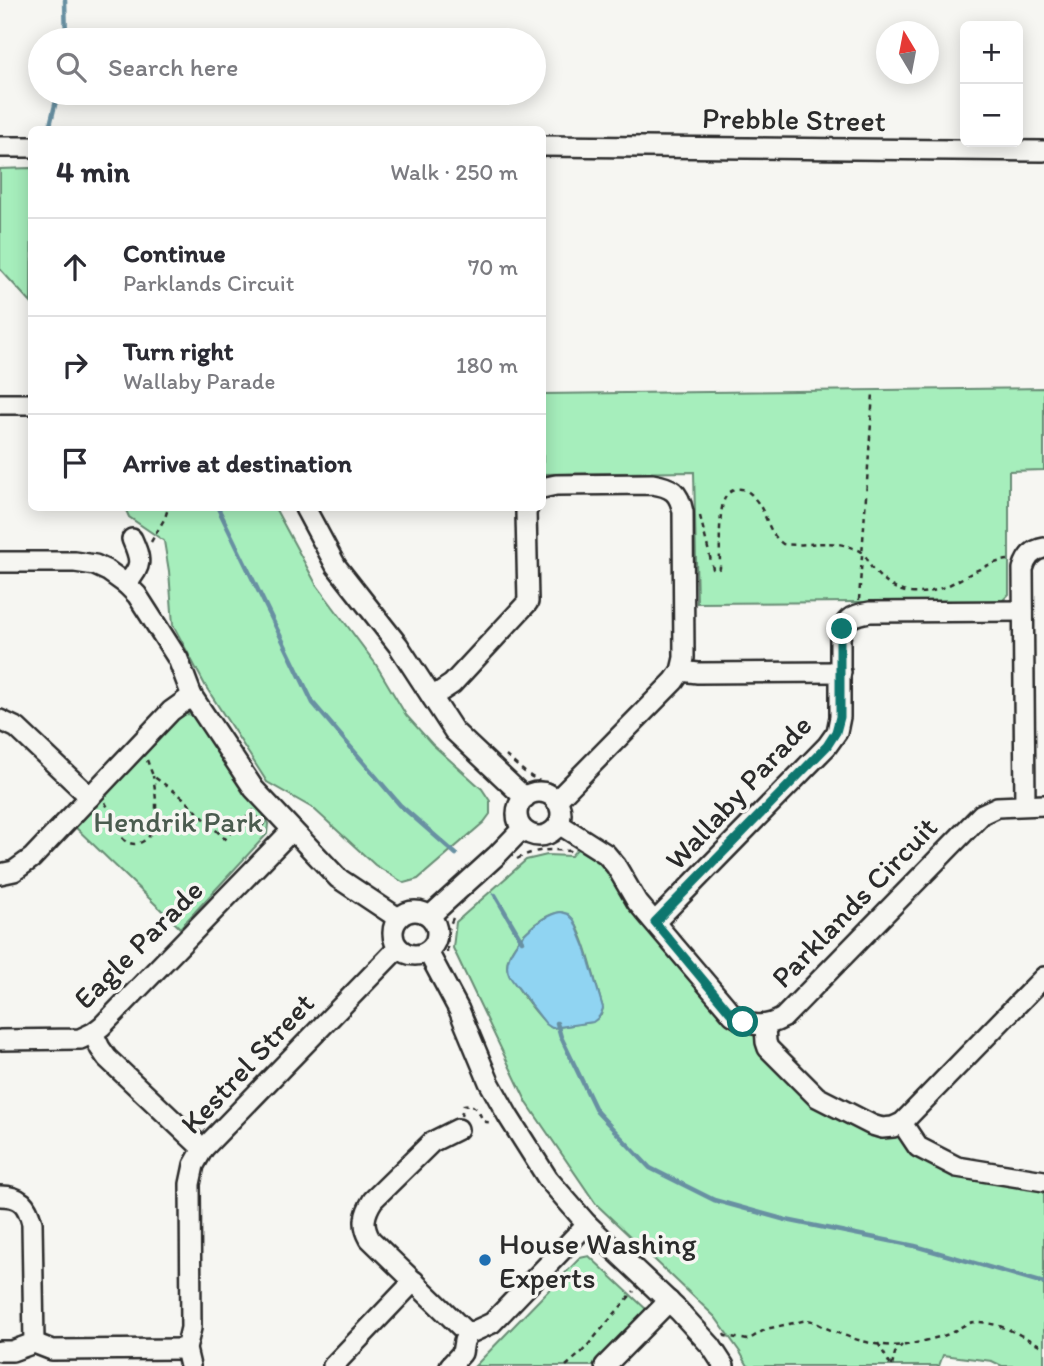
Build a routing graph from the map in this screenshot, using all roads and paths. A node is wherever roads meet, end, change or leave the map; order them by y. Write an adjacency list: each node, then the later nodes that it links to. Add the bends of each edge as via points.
1 (546, 146): 4 (street, Prebble Street)
2 (28, 147): 3 (street)
3 (0, 148)
4 (1044, 151)
5 (873, 393): 15 (path)
6 (0, 404): 7 (street)
7 (28, 404)
8 (546, 487): 12 (street, via 665,486 676,493)
9 (167, 511): 13 (path, via 153,540)
10 (307, 511): 24 (street, via 336,566)
11 (526, 511): 24 (street, via 528,602 452,684)
12 (683, 512): 15 (path, via 699,513 713,569 717,570 723,500 741,488 757,500 772,534 783,544 838,543); 21 (street)
13 (136, 547): 18 (street, via 139,566)
14 (1044, 548): 17 (street)
15 (863, 553): 17 (path, via 886,583 909,593 938,589 991,563); 20 (path)
16 (0, 562): 18 (street, via 95,565)
17 (1025, 562): 19 (street, Parklands Circuit)
18 (126, 584): 23 (street, via 178,659)
19 (1023, 611): 20 (street); 33 (street, Parklands Circuit)
20 (859, 613): 22 (street, Wallaby Parade, via 842,629)
21 (681, 671): 22 (street); 30 (street)
22 (841, 672): 43 (street, Wallaby Parade, via 840,717 827,746)
23 (192, 696): 26 (street); 32 (street)
24 (432, 697): 31 (street, via 454,731)
25 (0, 720): 29 (street, via 17,728)
26 (137, 747): 28 (path); 29 (street)
27 (497, 750): 30 (path, via 538,781 561,780)
28 (153, 776): 29 (path, via 156,818 151,832 135,844 118,834 113,814); 32 (path, via 225,839)
29 (95, 791): 39 (street, via 32,858 14,871)
30 (563, 794): 31 (street, via 538,792); 34 (street)
31 (524, 798): 35 (street, via 517,809)
32 (263, 800): 36 (street)
33 (1035, 805): 47 (street, Parklands Circuit, via 997,807 982,814 783,1018)
34 (558, 824): 35 (street, via 541,836); 37 (street, Parklands Circuit)
35 (522, 829): 41 (street)
36 (292, 830): 42 (street, via 338,877); 48 (street, Eagle Parade)
37 (579, 837): 38 (path, via 569,851 539,850); 43 (street, Parklands Circuit, via 606,854)
38 (512, 862)
39 (0, 874)
40 (456, 914): 45 (path)
41 (430, 916): 42 (street, via 414,910); 45 (street, via 438,932)
42 (398, 918): 44 (street, via 393,930)
43 (655, 922): 47 (street, Parklands Circuit, via 733,1016)
44 (398, 948): 45 (street, via 415,955); 53 (street, Kestrel Street)
45 (437, 953): 56 (street, via 489,1082 548,1180)
46 (1044, 977): 51 (street)
47 (765, 1026): 51 (street, via 768,1048 817,1097 872,1125 882,1128)
48 (93, 1033): 49 (street, Eagle Parade, via 80,1039); 53 (street, via 107,1058)
49 (0, 1040)
50 (492, 1122): 52 (path, via 484,1122 467,1103)
51 (902, 1123): 54 (street, via 918,1147 957,1167)
52 (458, 1129): 57 (street, via 432,1142 366,1210 365,1231 370,1239)
53 (203, 1149): 67 (street, Kestrel Street, via 190,1184)
54 (1044, 1181)
55 (0, 1196): 62 (street, via 22,1201 29,1210)
56 (587, 1224): 59 (street); 61 (street, via 492,1324)
57 (414, 1281): 61 (street); 68 (street)
58 (634, 1290): 70 (path)
59 (669, 1301): 71 (street); 72 (street)
60 (718, 1327): 63 (path, via 725,1336 748,1340 766,1329 807,1320 846,1337)
61 (468, 1334): 69 (street, via 462,1353)
62 (34, 1343): 66 (street); 67 (street, via 52,1350)
63 (878, 1343): 64 (path); 73 (path)
64 (902, 1345): 65 (path, via 947,1335 977,1322 1008,1329); 73 (path)
65 (1044, 1347)
66 (0, 1351)
67 (188, 1358)
68 (333, 1366)
69 (450, 1366)
70 (566, 1366)
71 (605, 1366)
72 (724, 1366)
73 (892, 1366)

